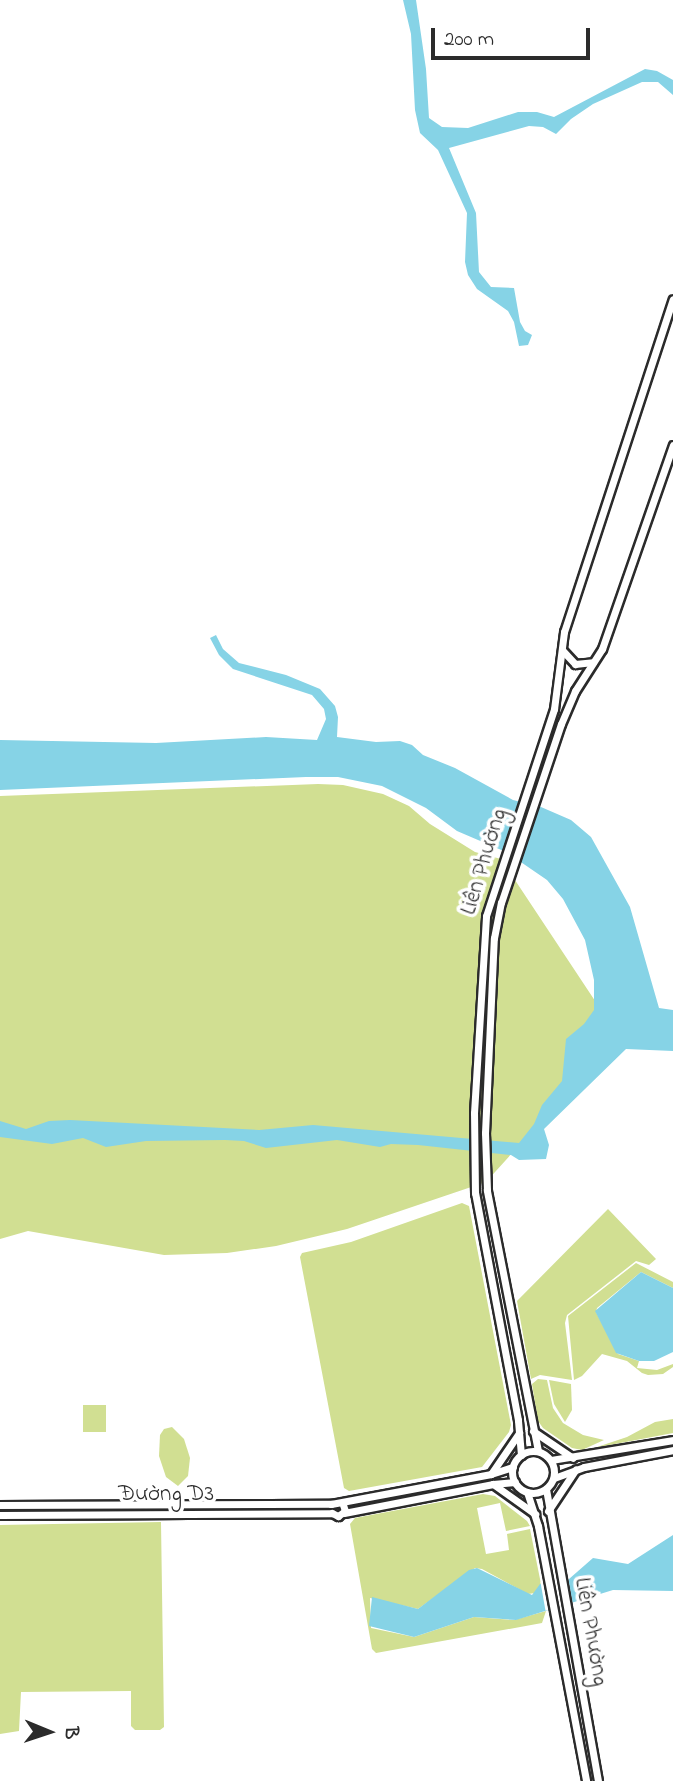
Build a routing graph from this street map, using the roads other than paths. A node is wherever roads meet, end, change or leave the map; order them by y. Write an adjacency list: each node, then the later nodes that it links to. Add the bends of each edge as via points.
1 (673, 299): 3 (street, Liên Phường)
2 (673, 445): 4 (street, Liên Phường)
3 (561, 647): 4 (street, via 575,664); 6 (street, Liên Phường, via 557,697 490,900 483,939 473,1134 475,1193)
4 (597, 659): 5 (street, Liên Phường, via 570,701 501,903 494,938 485,1133 487,1190)
5 (497, 1242): 6 (street); 7 (street, Liên Phường)
6 (485, 1244): 8 (street, Liên Phường)
7 (533, 1431): 11 (street, Liên Phường); 14 (street)
8 (520, 1433): 13 (street, Liên Phường); 19 (street)
9 (673, 1440): 12 (street)
10 (673, 1450): 16 (street)
11 (538, 1451): 13 (street); 15 (street)
12 (610, 1451): 14 (street); 16 (street)
13 (521, 1455): 17 (street)
14 (574, 1458): 15 (street)
15 (551, 1460): 20 (street)
16 (612, 1462): 18 (street)
17 (513, 1467): 19 (street); 21 (street)
18 (576, 1469): 20 (street); 32 (street)
19 (491, 1474): 24 (street)
20 (554, 1478): 23 (street)
21 (515, 1482): 22 (street); 25 (street)
22 (493, 1484): 27 (street); 37 (street)
23 (546, 1489): 25 (street); 32 (street, Liên Phường)
24 (396, 1492): 26 (street); 27 (street)
25 (527, 1492): 37 (street, Liên Phường)
26 (342, 1502): 30 (street); 35 (street)
27 (398, 1502): 35 (street)
28 (170, 1504): 29 (street, Đường D3); 31 (street, Đường D3); 36 (street)
29 (291, 1504): 30 (street, Đường D3); 33 (street)
30 (331, 1504): 34 (street)
31 (0, 1505)
32 (548, 1511): 40 (street, Liên Phường)
33 (293, 1513): 34 (street, Đường D3); 36 (street, Đường D3)
34 (331, 1513): 35 (street)
35 (344, 1513)
36 (170, 1514): 38 (street, Đường D3)
37 (535, 1514): 39 (street, Liên Phường)
38 (0, 1515)
39 (586, 1781)
40 (598, 1781)

